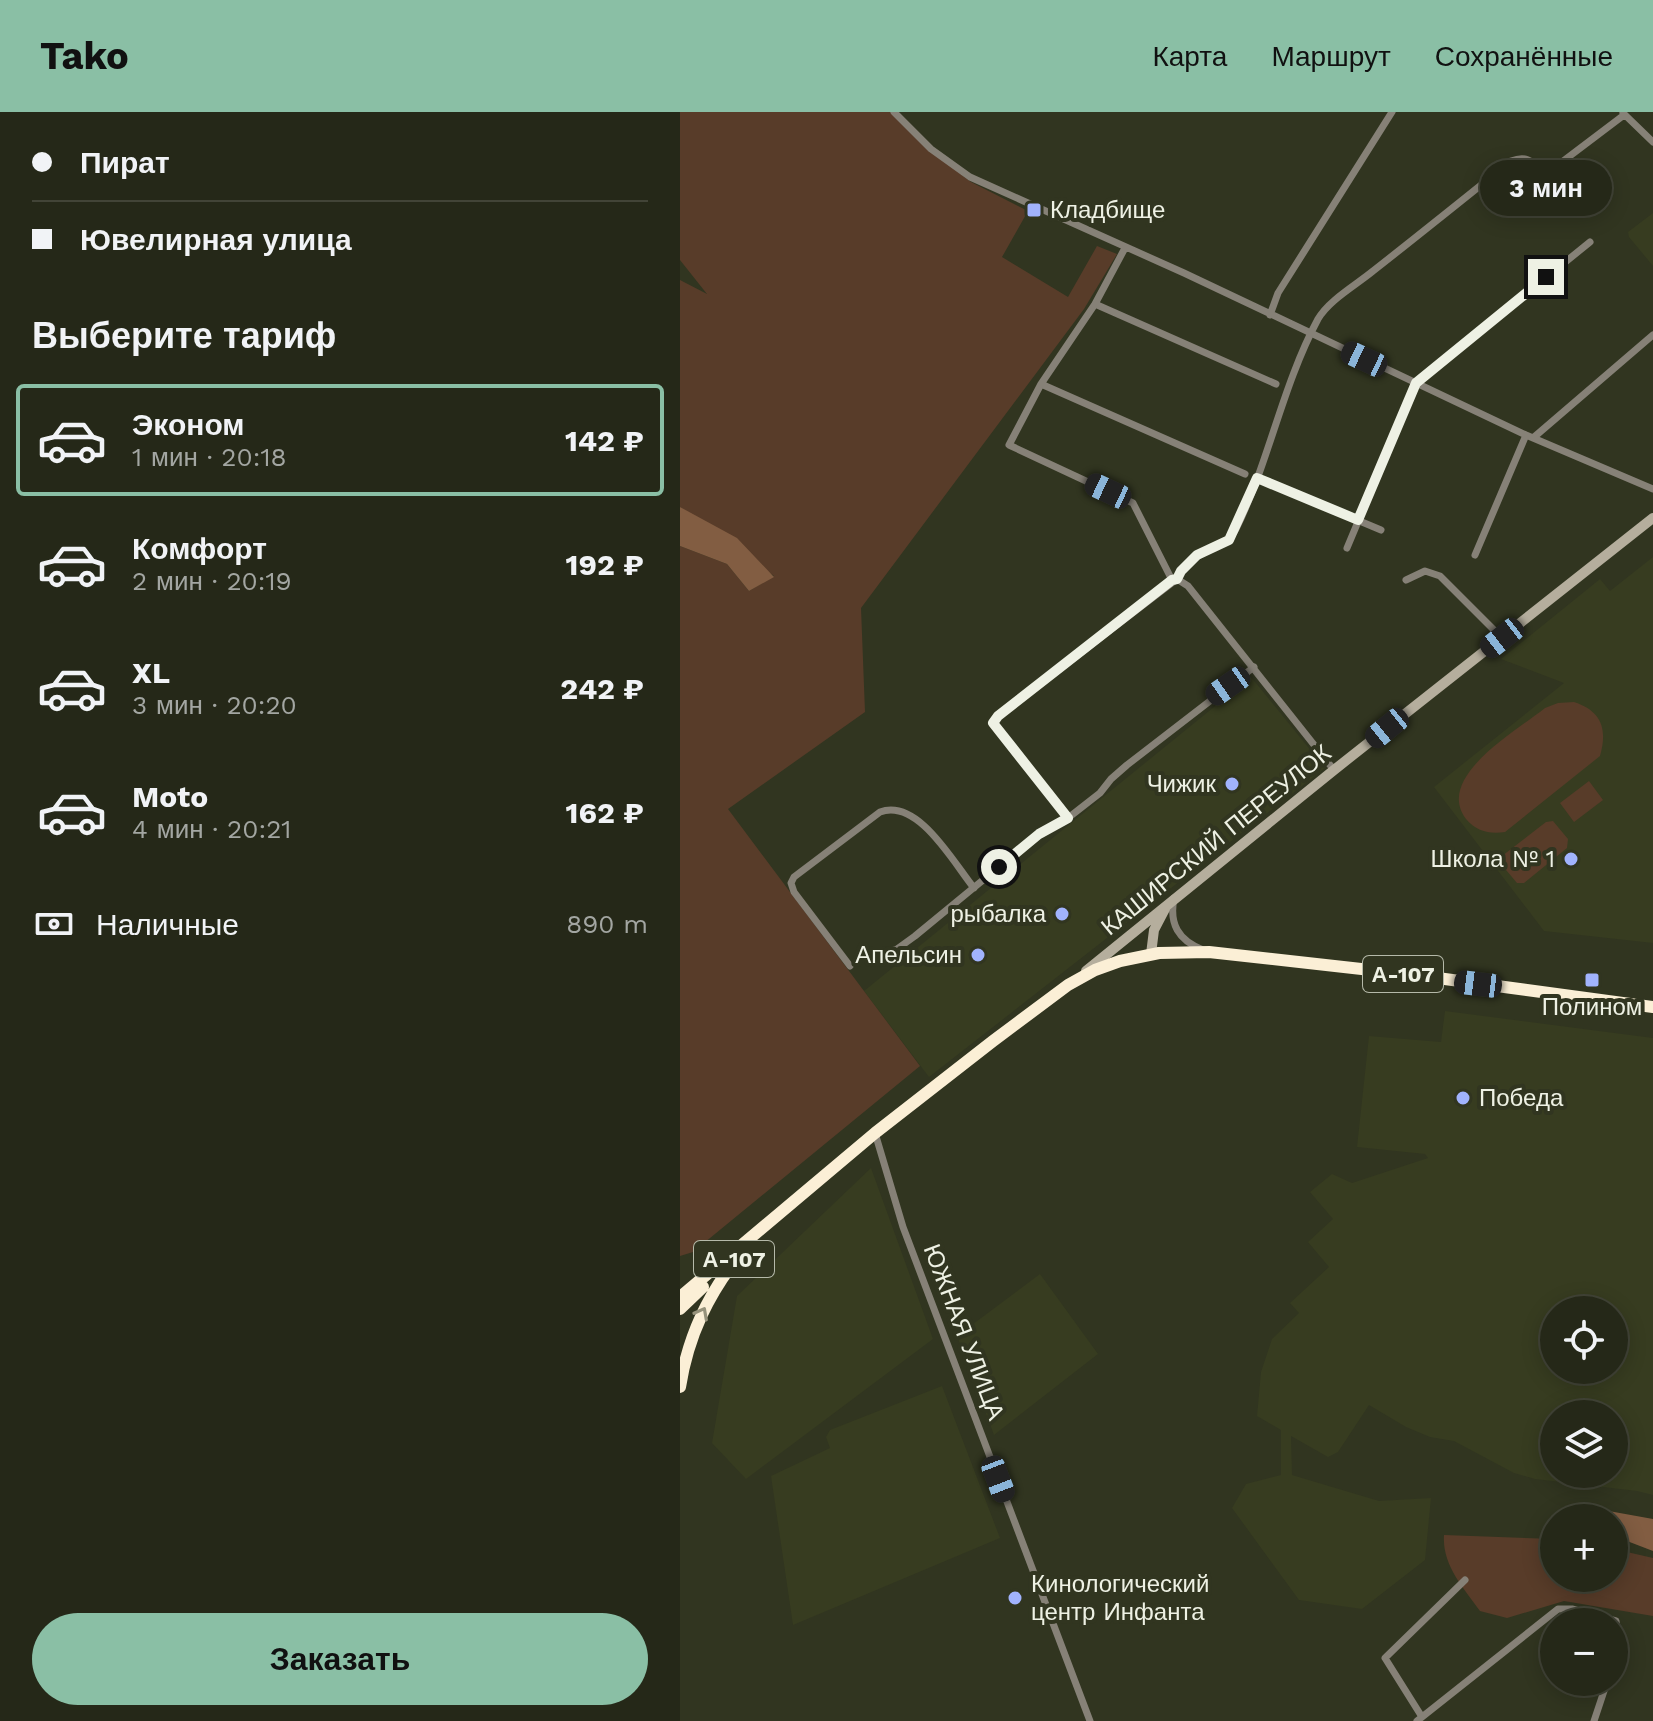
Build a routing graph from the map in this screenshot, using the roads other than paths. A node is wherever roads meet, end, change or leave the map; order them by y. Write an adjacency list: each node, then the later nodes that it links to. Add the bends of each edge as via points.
1 (894, 112): 6 (street, via 931,149 970,177)
2 (1392, 112): 8 (street, via 1278,293)
3 (1623, 114): 4 (street); 9 (street, via 1550,171 1527,158 1511,161 1325,309)
4 (1653, 142)
5 (1590, 242): 11 (street)
6 (1125, 248): 7 (street); 8 (street)
7 (1095, 304): 12 (street); 13 (street)
8 (1270, 315): 9 (street)
9 (1311, 335): 11 (street); 16 (street)
10 (1653, 335): 14 (street)
11 (1416, 383): 14 (street); 19 (street)
12 (1041, 384): 15 (street); 23 (street, via 1009,445 1133,503)
13 (1276, 384)
14 (1530, 436): 17 (street); 22 (street)
15 (1245, 474)
16 (1257, 478): 19 (street); 23 (street, via 1235,531 1221,545 1197,555)
17 (1653, 489)
18 (1653, 518): 25 (main road, КАШИРСКИЙ ПЕРЕУЛОК)
19 (1358, 520): 20 (street); 21 (street)
20 (1381, 530)
21 (1347, 548)
22 (1475, 555)
23 (1175, 579): 26 (street, via 1188,586); 28 (street, via 993,723)
24 (1406, 580): 25 (street, via 1425,571 1440,576)
25 (1502, 638): 27 (main road, КАШИРСКИЙ ПЕРЕУЛОК)
26 (1254, 667): 27 (street); 28 (street, via 1202,704)
27 (1334, 770): 30 (main road, КАШИРСКИЙ ПЕРЕУЛОК)
28 (1068, 818): 29 (street, via 1039,834)
29 (974, 888): 33 (street, via 897,949); 34 (street, via 916,817 897,809 880,812 791,883)
30 (1174, 898): 31 (street, via 1178,934); 32 (main road, via 1154,930); 35 (main road, КАШИРСКИЙ ПЕРЕУЛОК)
31 (1209, 952): 32 (highway, А-107); 36 (highway, А-107)
32 (1151, 954): 35 (highway, А-107, via 1107,965)
33 (870, 958)
34 (850, 966)
35 (1068, 985): 37 (highway, А-107)
36 (1653, 1007)
37 (875, 1133): 38 (highway, А-107); 47 (street, ЮЖНАЯ УЛИЦА, via 903,1227)
38 (787, 1209): 39 (highway, А-107); 40 (highway, А-107)
39 (745, 1248): 41 (highway, А-107); 42 (highway, one-way to 39, via 696,1325)
40 (682, 1295)
41 (680, 1309)
42 (680, 1387)
43 (1465, 1580): 46 (street, via 1385,1658)
44 (1540, 1623): 46 (street)
45 (1602, 1696): 48 (street)
46 (1420, 1719)
47 (1090, 1721)
48 (1594, 1721)

